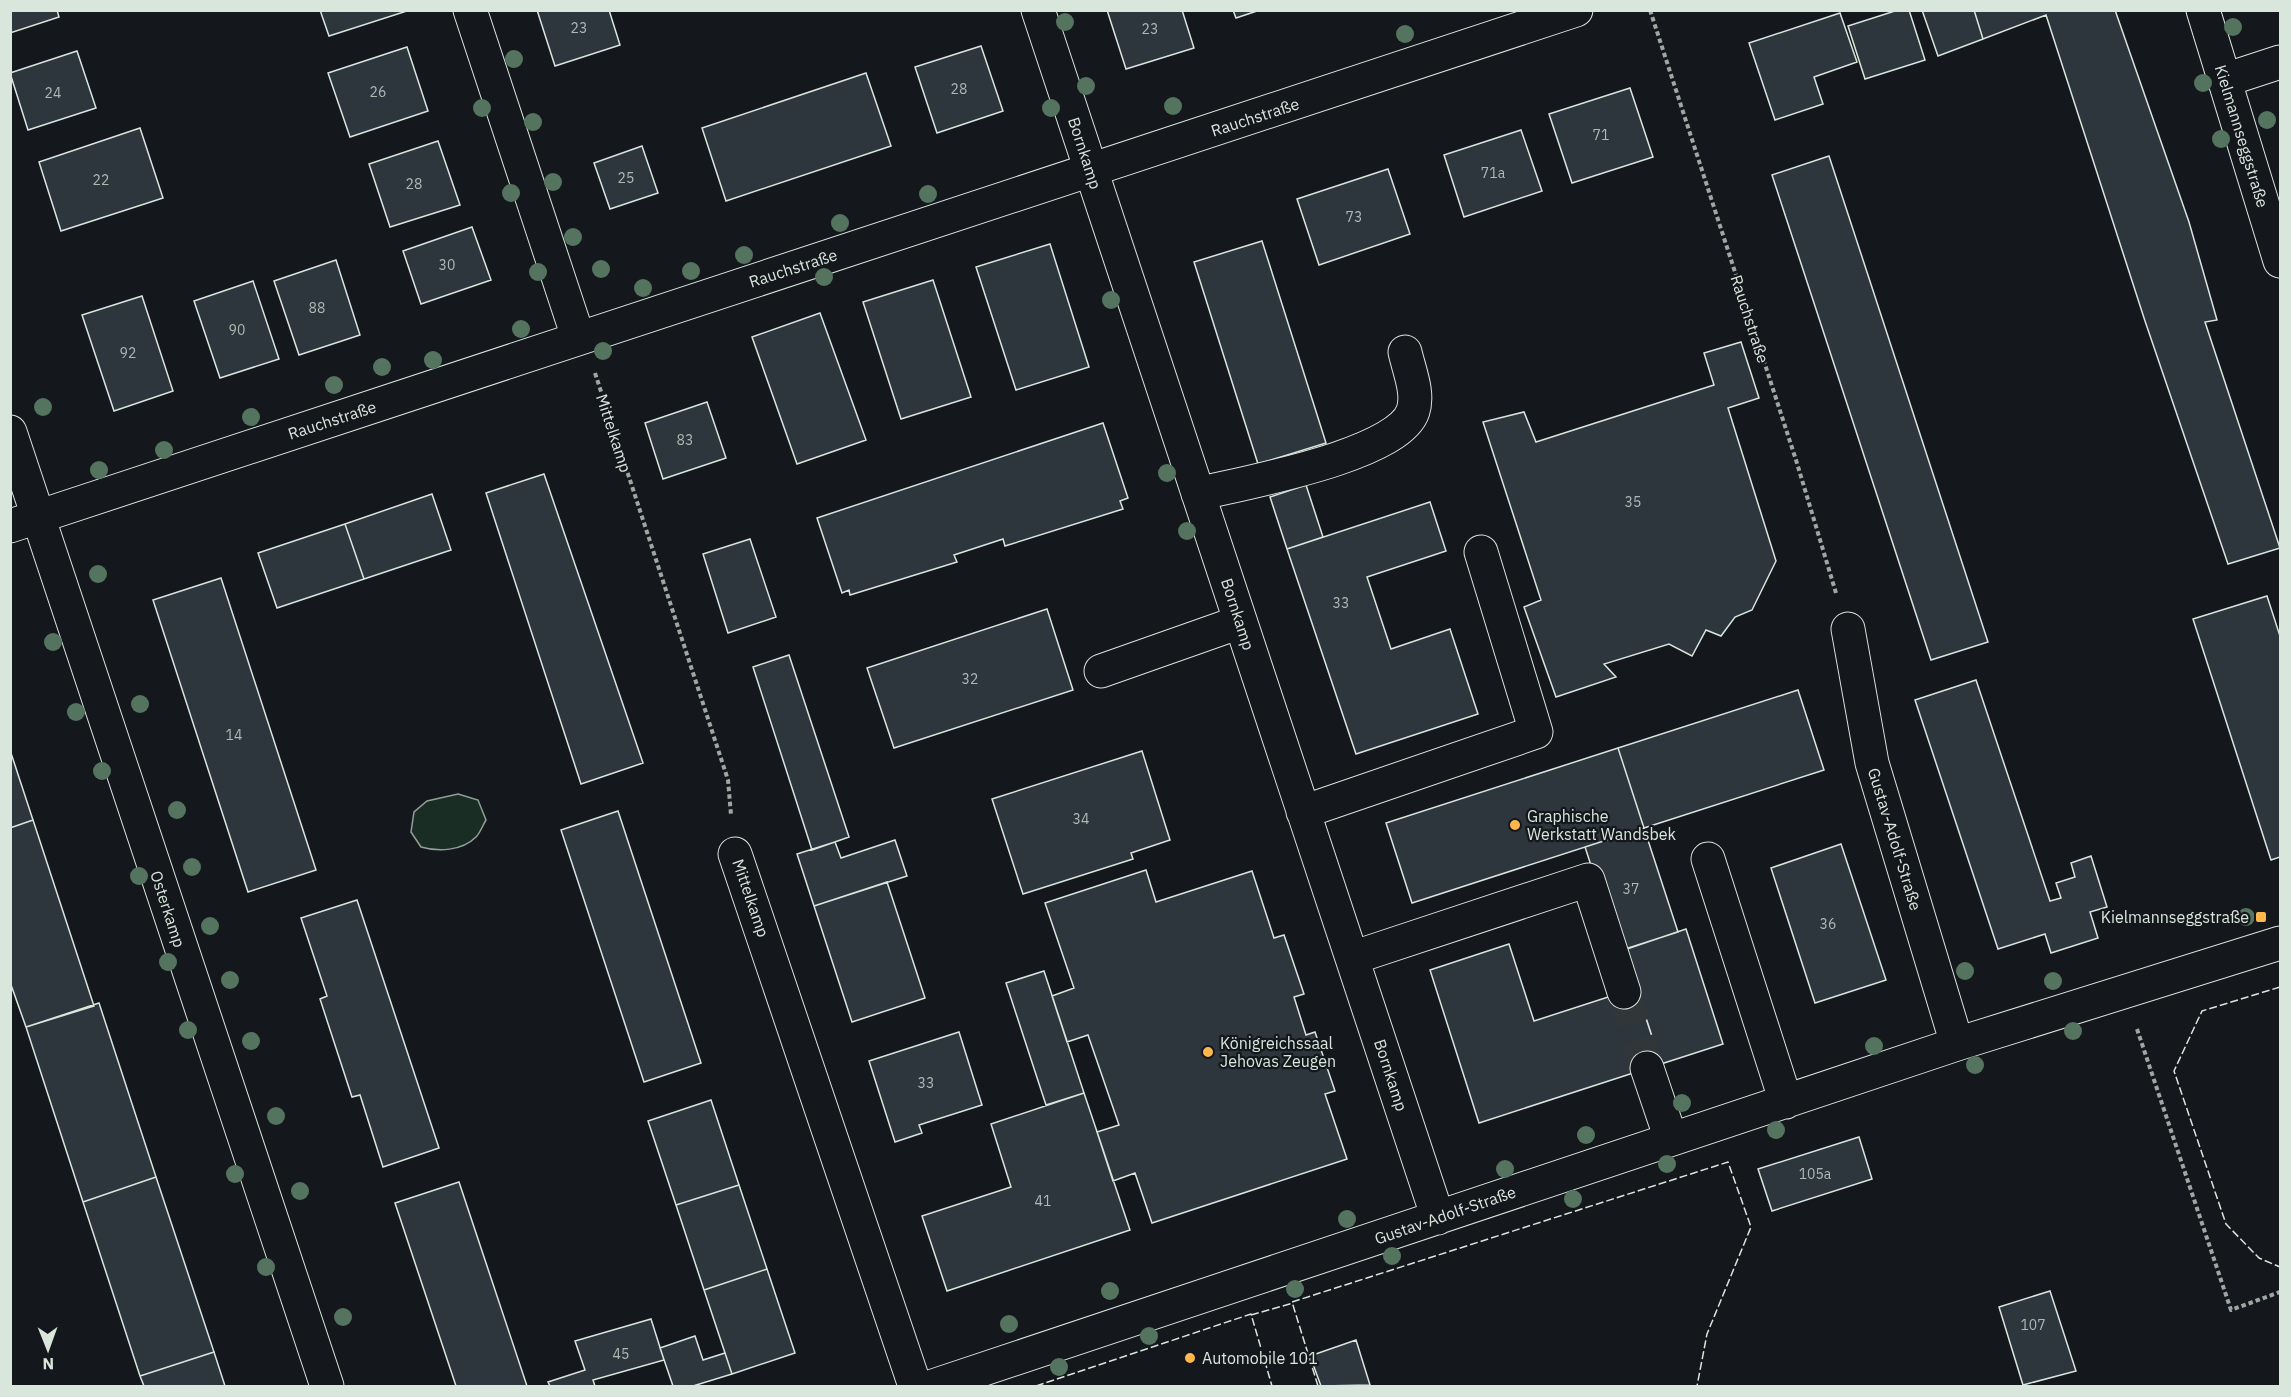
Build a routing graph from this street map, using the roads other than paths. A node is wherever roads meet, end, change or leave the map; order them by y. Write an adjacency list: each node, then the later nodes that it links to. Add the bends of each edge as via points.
1 (470, 10): 9 (street)
2 (1038, 10): 7 (street, Bornkamp)
3 (1576, 10): 7 (street, Rauchstraße)
4 (2203, 10): 6 (street, Kielmannseggstraße)
5 (2280, 62): 6 (street)
6 (2225, 80): 8 (street, Kielmannseggstraße)
7 (1091, 171): 9 (street, Rauchstraße); 12 (street, Bornkamp)
8 (2280, 261)
9 (578, 338): 13 (street, Rauchstraße)
10 (1405, 352): 12 (street, via 1414,390 1413,411 1401,428 1380,443 1335,459)
11 (10, 432): 13 (street, Osterkamp)
12 (1198, 494): 15 (street, Bornkamp)
13 (24, 522): 29 (street, Osterkamp)
14 (1481, 552): 18 (street, via 1536,732)
15 (1240, 622): 17 (street); 18 (street, Bornkamp)
16 (1848, 629): 24 (street, Gustav-Adolf-Straße, via 1872,763)
17 (1101, 671)
18 (1304, 812): 22 (street, Bornkamp)
19 (735, 854): 30 (street, Mittelkamp)
20 (1708, 859): 26 (street)
21 (2280, 943): 24 (street, Gustav-Adolf-Straße)
22 (1352, 958): 23 (street, via 1588,880); 28 (street, Bornkamp)
23 (1624, 992)
24 (1957, 1044): 26 (street, Gustav-Adolf-Straße)
25 (1647, 1068): 27 (street)
26 (1786, 1102): 27 (street, Gustav-Adolf-Straße)
27 (1671, 1139): 28 (street, Gustav-Adolf-Straße)
28 (1438, 1218): 31 (street, Gustav-Adolf-Straße)
29 (327, 1386)
30 (915, 1386)
31 (933, 1386)

